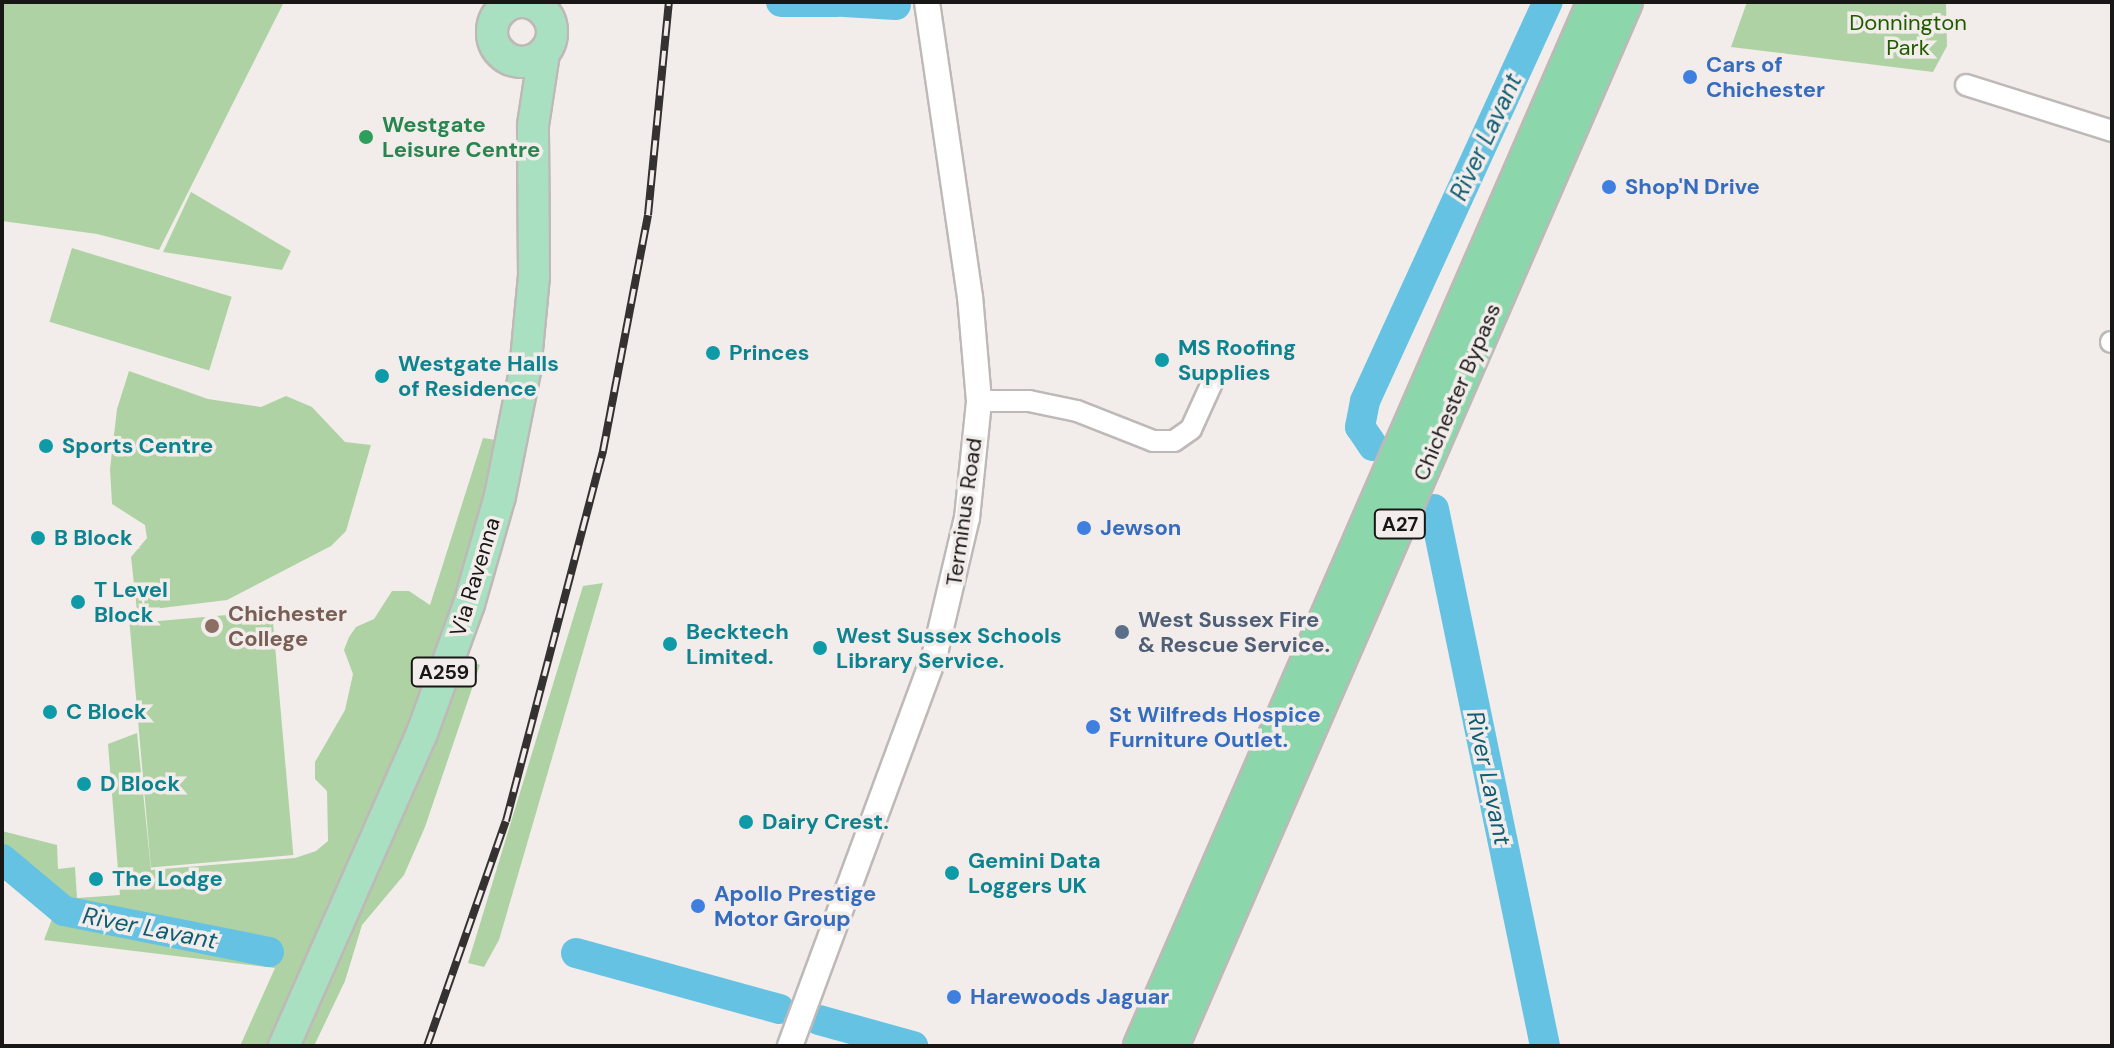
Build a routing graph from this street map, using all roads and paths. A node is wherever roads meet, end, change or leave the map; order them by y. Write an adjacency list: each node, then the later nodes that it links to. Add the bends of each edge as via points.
1 (927, 2): 11 (street, Terminus Road, via 970,297)
2 (1594, 2): 14 (highway, Chichester Bypass / A27)
3 (1626, 2): 15 (highway, Chichester Bypass / A27)
4 (511, 3): 5 (main road, via 537,6 549,19 552,36); 6 (main road, via 497,15 492,33 498,51)
5 (544, 53): 6 (main road, via 530,62); 8 (main road, Via Ravenna)
6 (514, 62): 8 (main road, Via Ravenna)
7 (1966, 85): 9 (street)
8 (533, 125): 12 (main road, Via Ravenna / A259, via 534,276 525,371 508,462 469,604 422,733)
9 (2112, 131)
10 (1212, 383): 11 (street, via 1191,429 1174,441 1153,441 1077,411 1029,401)
11 (979, 401): 13 (street, Terminus Road, via 967,518 947,618)
12 (284, 1046)
13 (790, 1046)
14 (1140, 1046)
15 (1172, 1046)

